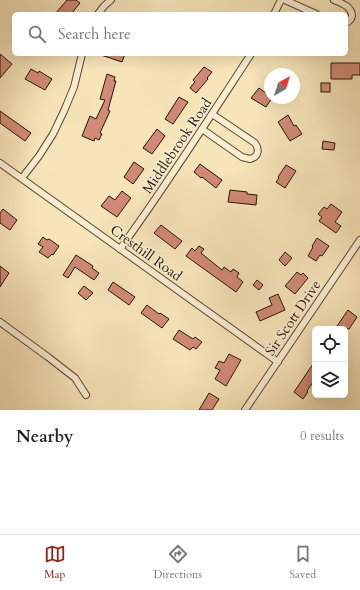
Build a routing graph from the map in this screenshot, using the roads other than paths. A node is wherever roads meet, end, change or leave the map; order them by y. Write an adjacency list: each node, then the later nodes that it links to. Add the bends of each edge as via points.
1 (111, 0): 5 (street)
2 (281, 0): 6 (street)
3 (285, 0): 7 (street)
4 (334, 0): 8 (street, via 346,5 352,13 352,18)
5 (100, 12)
6 (275, 12)
7 (311, 12)
8 (348, 21)
9 (82, 56): 14 (street, via 74,87 53,134)
10 (250, 56): 11 (street, Middlebrook Road)
11 (212, 114): 12 (street, Middlebrook Road); 12 (street, via 255,143 258,147 256,156 250,159 242,157)
12 (202, 129): 16 (street, Middlebrook Road)
13 (0, 163): 14 (street, Cresthill Road)
14 (22, 178): 16 (street, Cresthill Road)
15 (360, 240): 18 (street, Sir Scott Drive)
16 (120, 249): 18 (street, Cresthill Road)
17 (0, 322): 19 (street, via 75,378)
18 (278, 362): 20 (street, Sir Scott Drive)
19 (86, 395)
20 (245, 410)

